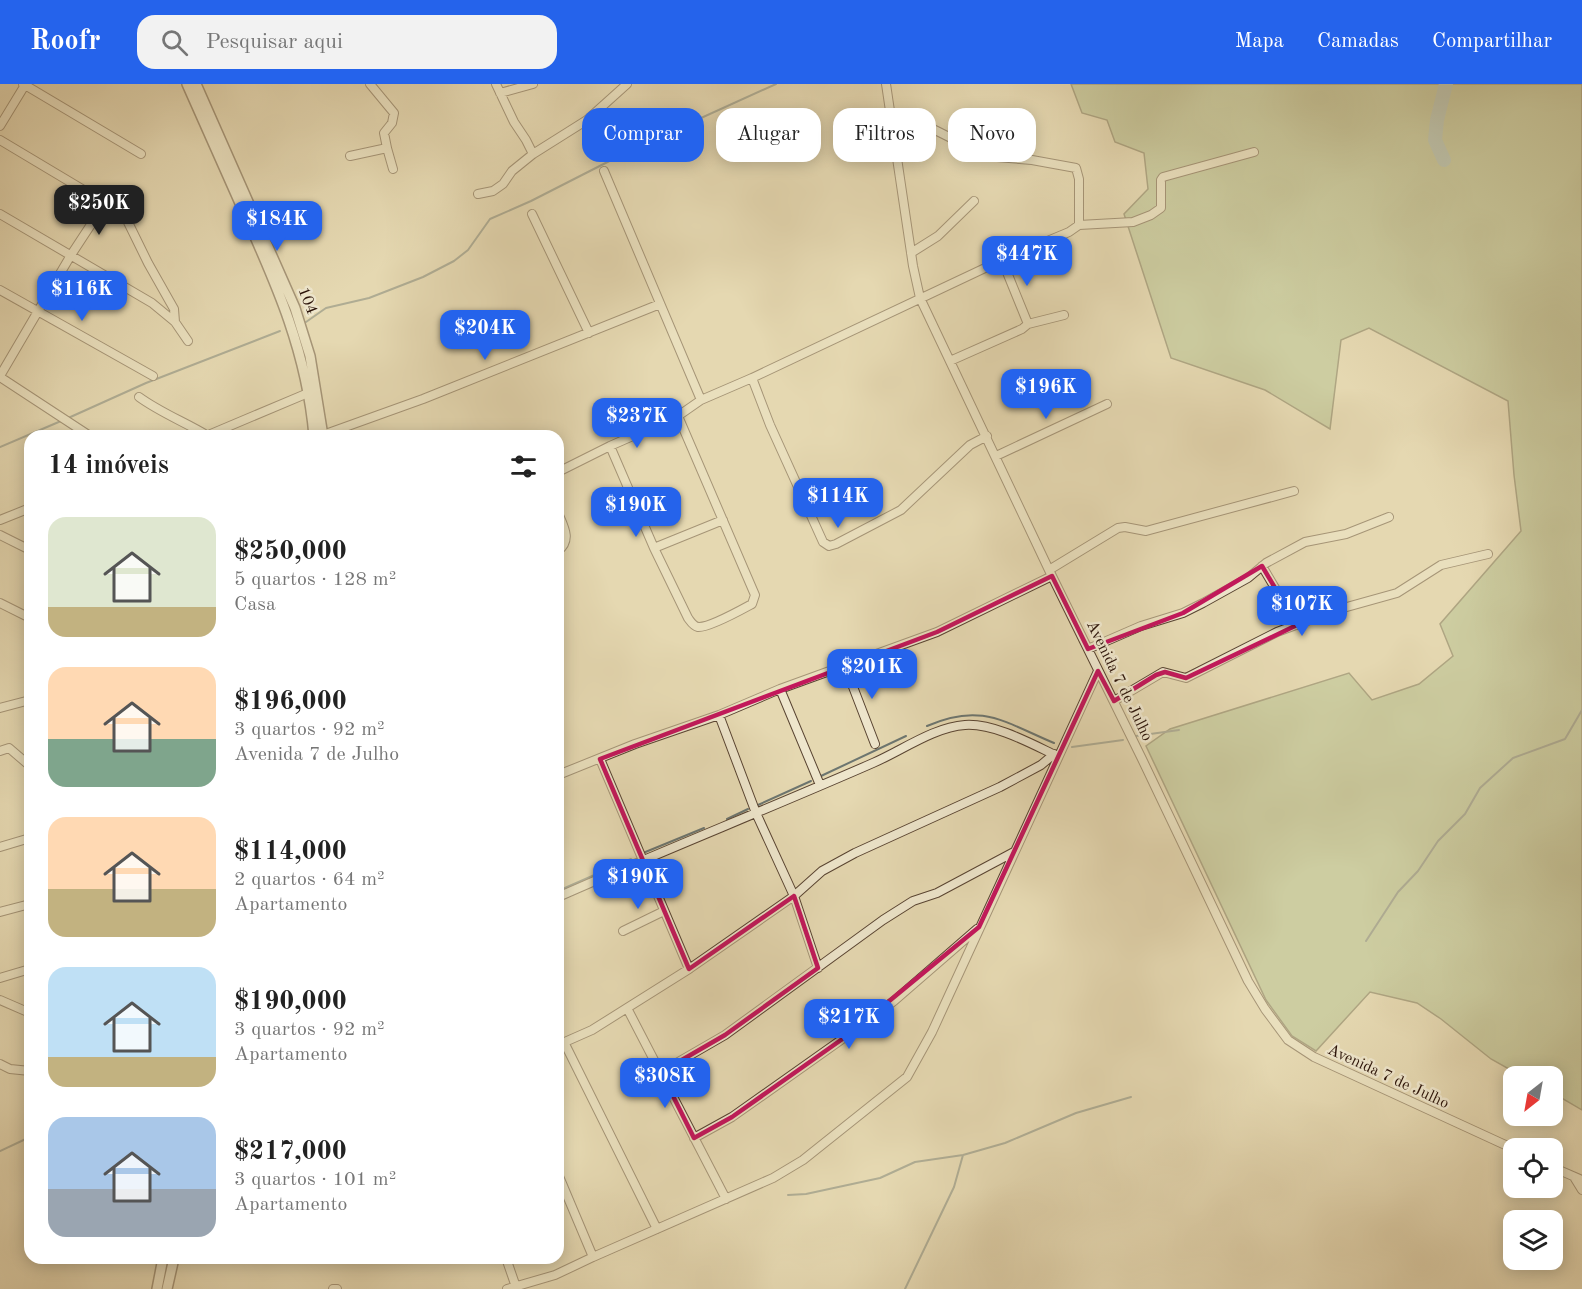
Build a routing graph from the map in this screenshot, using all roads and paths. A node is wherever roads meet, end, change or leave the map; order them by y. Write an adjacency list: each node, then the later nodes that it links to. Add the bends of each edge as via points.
1 (24, 84): 11 (street); 16 (street)
2 (187, 84): 31 (street)
3 (196, 84): 31 (street, 104)
4 (370, 84): 14 (street, via 394,113 384,133)
5 (496, 84): 9 (street)
6 (533, 84): 9 (street)
7 (627, 84): 17 (street, via 587,120)
8 (886, 84): 10 (street, Avenida 7 de Julho)
9 (500, 93): 17 (street)
10 (890, 108)
11 (0, 126)
12 (936, 130): 27 (street, via 996,157 1076,168)
13 (0, 140): 23 (street)
14 (387, 147): 18 (street); 20 (street)
15 (1254, 152): 27 (street, via 1163,177 1161,208 1138,221)
16 (141, 154)
17 (533, 154): 22 (street, via 499,187)
18 (350, 156)
19 (898, 162): 28 (street, Avenida 7 de Julho)
20 (393, 169)
21 (604, 171): 34 (street)
22 (478, 194)
23 (102, 201): 29 (street, via 93,223); 37 (street, via 120,207 174,309)
24 (974, 201): 28 (street, via 938,236)
25 (0, 214): 29 (street)
26 (532, 214): 40 (street)
27 (1079, 225): 30 (street)
28 (911, 253): 33 (street, Avenida 7 de Julho)
29 (71, 255): 35 (street); 37 (street, via 152,303)
30 (1002, 260): 33 (street); 39 (street)
31 (274, 270): 38 (street, 104)
32 (0, 290): 35 (street)
33 (920, 298): 42 (street, Avenida 7 de Julho); 45 (street)
34 (660, 304): 40 (street); 48 (street)
35 (38, 312): 43 (street); 44 (street)
36 (1064, 315): 39 (street)
37 (175, 322): 41 (street)
38 (295, 323): 46 (street); 55 (street, 104, via 312,368)
39 (1028, 324): 42 (street)
40 (589, 333): 56 (street)
41 (188, 341)
42 (950, 361): 57 (street, Avenida 7 de Julho)
43 (0, 376): 51 (street)
44 (153, 376)
45 (752, 378): 48 (street); 57 (street, via 823,542 829,546 901,510 970,445)
46 (309, 393): 53 (street); 54 (street)
47 (139, 398): 52 (street)
48 (701, 400): 50 (street)
49 (1107, 404): 59 (street)
50 (678, 416): 58 (street); 65 (street)
51 (80, 430)
52 (197, 430)
53 (221, 430)
54 (313, 430)
55 (322, 430)
56 (339, 430)
57 (987, 436): 59 (street, Avenida 7 de Julho)
58 (610, 446): 60 (street); 70 (street)
59 (996, 456): 73 (street, Avenida 7 de Julho)
60 (564, 469)
61 (1294, 490): 73 (street, via 1146,531 1118,528)
62 (24, 510): 64 (street)
63 (1389, 517): 72 (street, via 1346,534 1305,543)
64 (0, 520)
65 (723, 520): 70 (street); 70 (street, via 755,600 706,626 691,624)
66 (564, 526): 68 (street)
67 (0, 536): 69 (street)
68 (564, 546)
69 (24, 547)
70 (654, 549)
71 (1488, 554): 76 (street, via 1441,565 1397,593 1336,609)
72 (1262, 566): 76 (street); 77 (street, via 1248,578 1183,613)
73 (1050, 573): 77 (street, Avenida 7 de Julho); 78 (street, via 937,632)
74 (0, 603): 75 (street)
75 (24, 615)
76 (1297, 625): 82 (street, via 1186,678 1166,672 1156,675)
77 (1088, 649): 79 (street, Avenida 7 de Julho)
78 (845, 666): 80 (street); 85 (street)
79 (1098, 671): 82 (street, Avenida 7 de Julho); 87 (street)
80 (780, 689): 84 (street); 91 (street)
81 (24, 702): 83 (street)
82 (1114, 702): 117 (street, Avenida 7 de Julho, via 1248,981 1288,1040 1314,1057)
83 (0, 708)
84 (719, 715): 88 (street); 92 (street)
85 (875, 744)
86 (0, 751): 89 (street, via 9,748)
87 (1056, 755): 91 (street, via 995,730 965,725 934,734); 95 (street); 98 (street, via 1000,788 837,862)
88 (600, 759): 90 (street); 96 (street)
89 (24, 761)
90 (564, 773)
91 (820, 784): 92 (street)
92 (756, 813): 96 (street); 98 (street)
93 (24, 840): 94 (street)
94 (0, 847)
95 (1014, 852): 102 (street); 104 (street, via 937,893 913,901)
96 (641, 860): 97 (street); 100 (street)
97 (564, 894)
98 (794, 896): 104 (street); 105 (street)
99 (24, 906): 101 (street)
100 (664, 911): 103 (street); 105 (street)
101 (0, 912)
102 (979, 927): 116 (street, via 894,1001 732,1117); 122 (street, via 932,1032 907,1077 803,1160)
103 (623, 931)
104 (818, 968): 115 (street, via 725,1035)
105 (689, 969): 109 (street)
106 (24, 971): 107 (street)
107 (0, 978)
108 (0, 1000): 110 (street)
109 (627, 1008): 111 (street); 115 (street)
110 (24, 1010)
111 (564, 1043)
112 (564, 1050): 123 (street)
113 (0, 1064): 114 (street)
114 (24, 1070)
115 (661, 1072): 116 (street)
116 (694, 1138): 122 (street)
117 (1503, 1144)
118 (1563, 1172): 119 (street)
119 (1578, 1178): 121 (street)
120 (564, 1188): 124 (street)
121 (1582, 1190)
122 (726, 1199): 123 (street)
123 (657, 1229): 124 (street)
124 (593, 1257): 128 (street)
125 (162, 1264): 129 (street)
126 (172, 1264): 130 (street)
127 (508, 1264): 128 (street)
128 (516, 1287): 131 (street)
129 (157, 1289)
130 (167, 1289)
131 (507, 1289)

